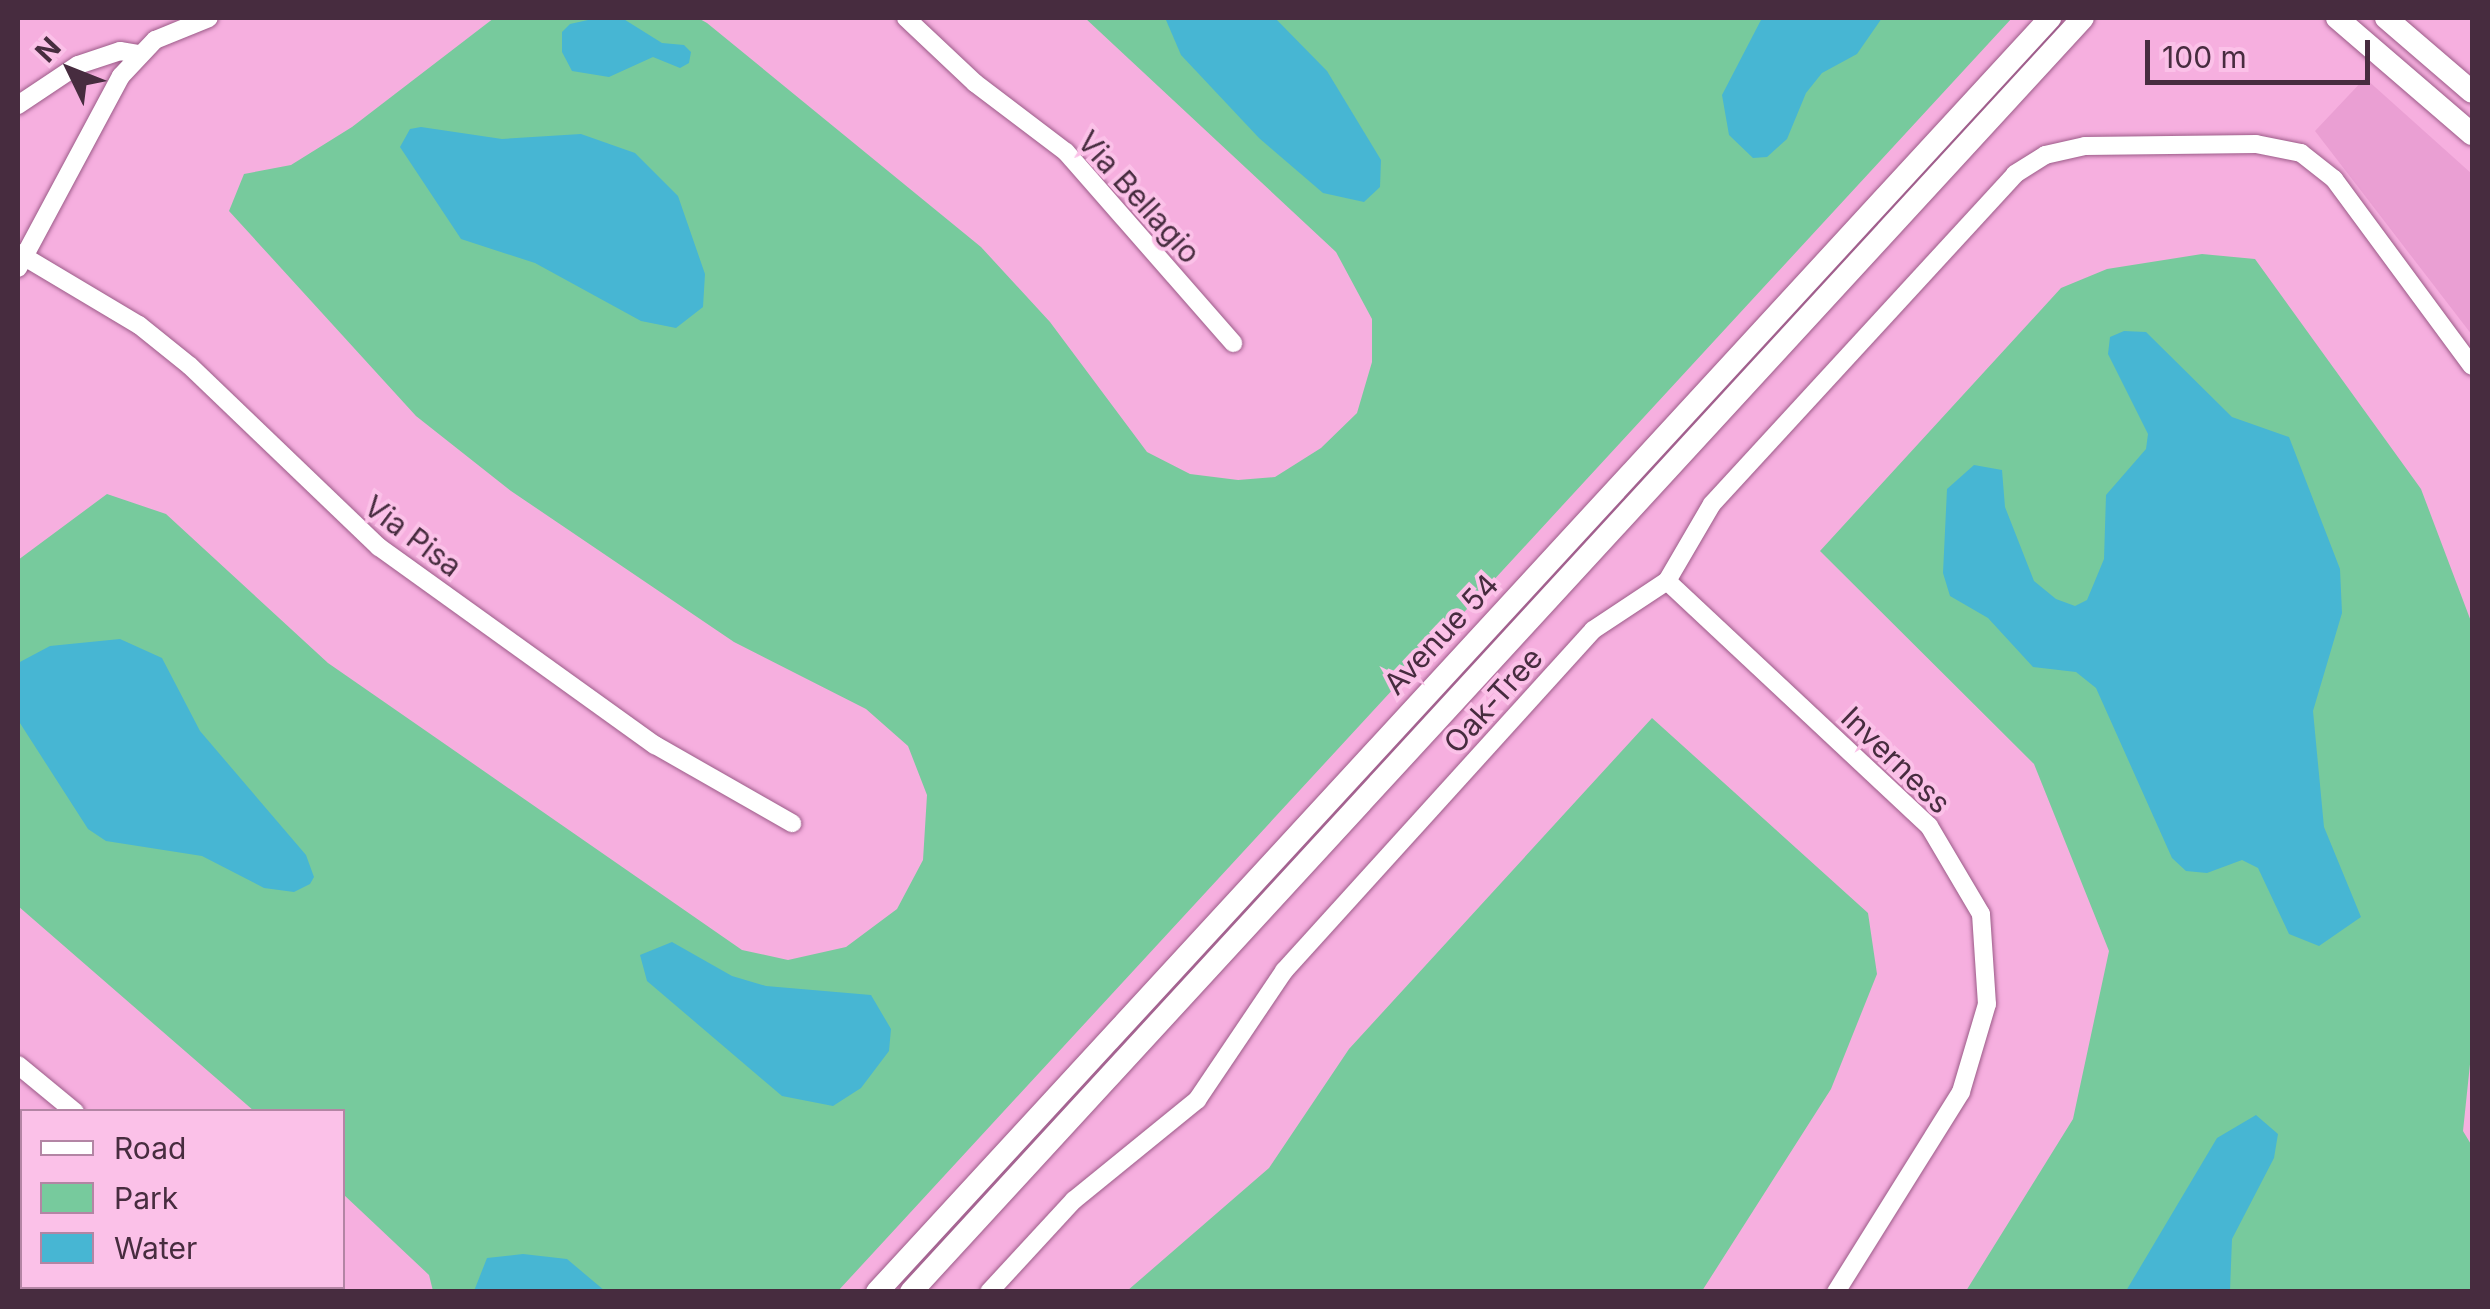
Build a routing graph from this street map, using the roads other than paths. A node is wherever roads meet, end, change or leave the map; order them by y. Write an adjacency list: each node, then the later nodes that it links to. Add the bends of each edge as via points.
1 (209, 18): 7 (street)
2 (906, 18): 12 (street, Via Bellagio, via 975,83 1066,152)
3 (2050, 18): 18 (street, Avenue 54)
4 (2082, 18): 19 (street, Avenue 54)
5 (2338, 18): 10 (street)
6 (2386, 18): 8 (street)
7 (138, 54): 9 (street, via 120,51 78,66); 11 (street)
8 (2472, 92)
9 (18, 105)
10 (2472, 134)
11 (21, 260): 15 (street, Via Pisa, via 138,325 190,366 379,548 655,744)
12 (1232, 344)
13 (2472, 366): 14 (street, Oak-Tree, via 2334,179 2300,153 2256,144 2085,146 2045,155 2014,174 1712,504)
14 (1667, 581): 20 (street, Oak-Tree, via 1593,630 1284,971 1197,1100 1074,1200); 21 (street, Inverness, via 1929,826 1981,914 1987,1004 1961,1092)
15 (792, 823)
16 (18, 1065): 17 (street)
17 (71, 1109)
18 (877, 1292)
19 (911, 1292)
20 (989, 1292)
21 (1836, 1292)

